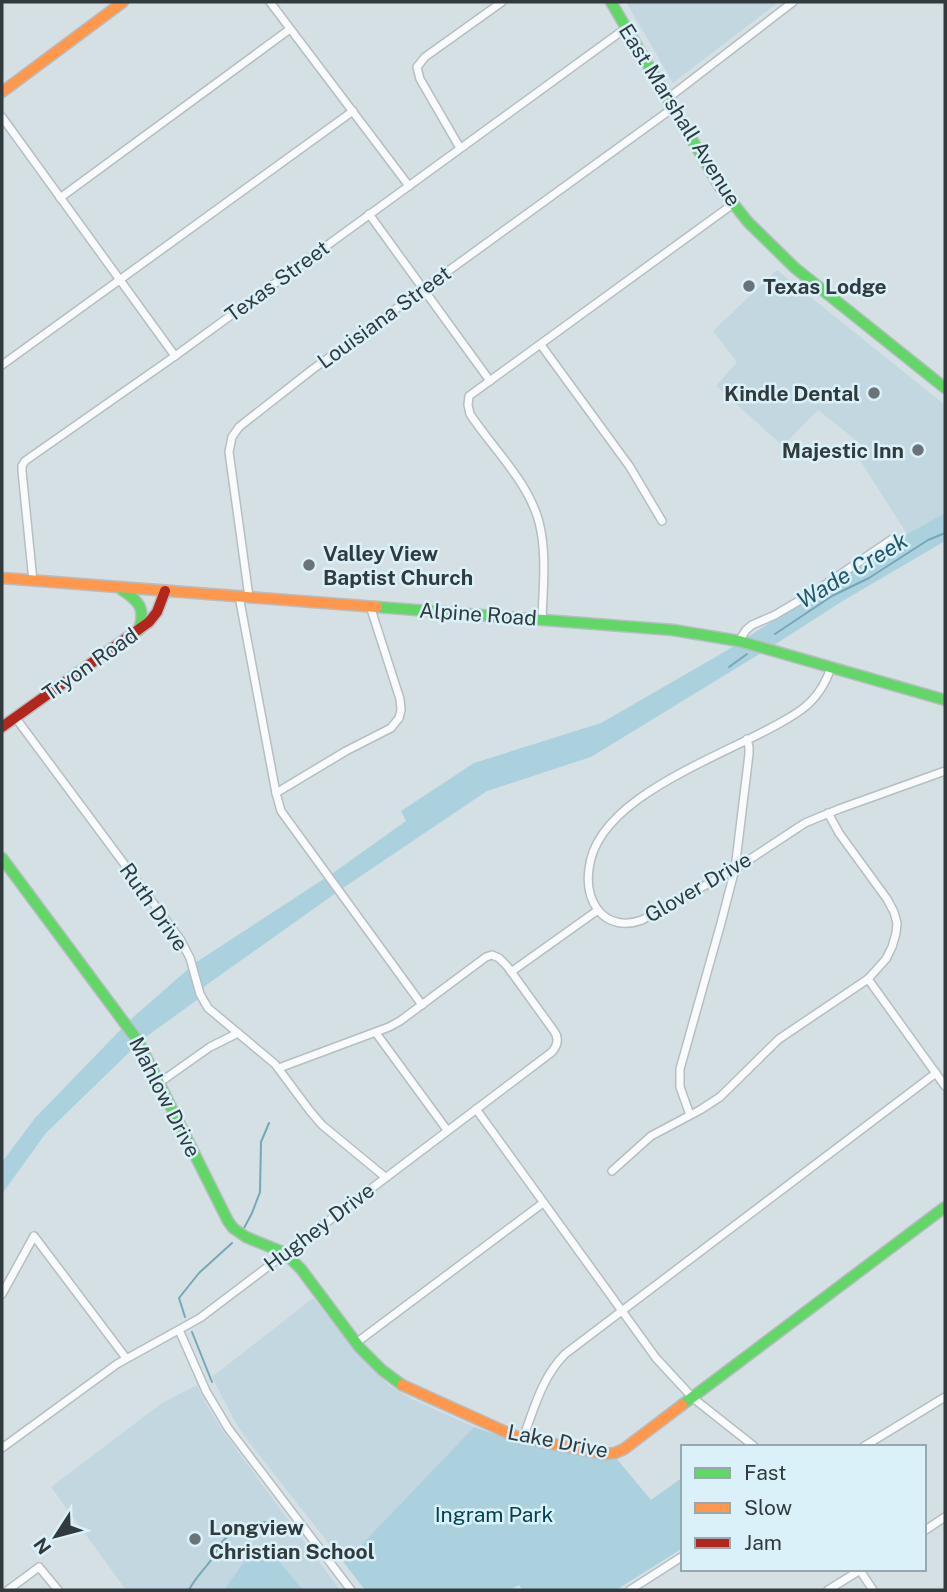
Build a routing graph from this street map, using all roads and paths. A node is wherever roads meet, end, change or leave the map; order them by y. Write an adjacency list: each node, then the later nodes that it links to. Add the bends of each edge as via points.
1 (123, 2): 8 (main road)
2 (270, 2): 7 (street)
3 (502, 2): 12 (street, via 422,60 417,69)
4 (611, 2): 6 (main road, East Marshall Avenue)
5 (793, 2): 9 (street, Louisiana Street)
6 (626, 28): 9 (main road, East Marshall Avenue); 12 (street, Texas Street)
7 (290, 29): 10 (street); 14 (street)
8 (2, 92)
9 (670, 104): 15 (main road, East Marshall Avenue); 18 (street, Louisiana Street)
10 (353, 111): 13 (street); 17 (street)
11 (2, 117): 14 (street)
12 (460, 148): 13 (street, Texas Street)
13 (409, 186): 16 (street, Texas Street)
14 (60, 198): 17 (street)
15 (733, 204): 19 (street); 23 (main road, East Marshall Avenue, via 795,268)
16 (369, 214): 18 (street); 20 (street, Texas Street)
17 (120, 281): 20 (street); 21 (street)
18 (424, 289): 22 (street); 30 (street, Louisiana Street, via 234,433 229,452)
19 (541, 345): 22 (street); 24 (street, via 634,471)
20 (175, 356): 27 (street, Texas Street, via 23,463)
21 (2, 365)
22 (489, 381): 32 (street, via 471,394 468,408 536,513 543,555)
23 (945, 388)
24 (662, 521)
25 (894, 538): 34 (street, via 790,606 751,625)
26 (2, 578): 27 (main road, Alpine Road)
27 (33, 580): 28 (main road, Alpine Road)
28 (118, 587): 29 (main road, Alpine Road); 33 (main road, via 138,601 143,616)
29 (165, 590): 30 (main road, Alpine Road); 33 (main road, Tryon Road, via 155,616)
30 (244, 596): 31 (main road, Alpine Road); 41 (street, Louisiana Street)
31 (370, 606): 32 (main road, Alpine Road); 41 (street, via 400,699 399,718 383,733)
32 (542, 619): 34 (main road, Alpine Road, via 661,628)
33 (139, 630): 37 (main road, Tryon Road)
34 (739, 641): 35 (main road, Alpine Road)
35 (831, 667): 36 (main road, Alpine Road); 39 (street, via 824,687 805,707)
36 (945, 700)
37 (15, 717): 38 (main road, Tryon Road); 49 (street, Ruth Drive, via 180,939 208,1008)
38 (2, 727)
39 (747, 739): 44 (street); 45 (street, via 668,780 607,826 594,847 588,873 589,892)
40 (944, 774): 42 (street, Glover Drive)
41 (276, 793): 48 (street, Louisiana Street, via 283,815)
42 (828, 813): 44 (street, Glover Drive); 47 (street, via 895,916 897,933 892,947)
43 (2, 858): 53 (main road, Mahlow Drive, via 129,1029)
44 (735, 869): 45 (street, Glover Drive, via 635,923 616,922); 56 (street, via 680,1069 679,1083)
45 (598, 910): 46 (street)
46 (511, 972): 48 (street, via 490,955); 55 (street, Hughey Drive, via 554,1031 557,1043 552,1052)
47 (868, 979): 52 (street); 56 (street, via 784,1035 723,1094)
48 (422, 1005): 50 (street)
49 (238, 1033): 51 (street, Ruth Drive); 53 (street)
50 (376, 1033): 51 (street); 57 (street)
51 (279, 1068): 59 (street, Ruth Drive, via 315,1118)
52 (936, 1073): 54 (street); 64 (street)
53 (159, 1083): 62 (main road, Mahlow Drive, via 230,1225 242,1236)
54 (945, 1086)
55 (476, 1109): 57 (street, Hughey Drive); 60 (street)
56 (690, 1115): 58 (street, via 651,1136)
57 (447, 1130): 59 (street, Hughey Drive)
58 (612, 1171)
59 (385, 1177): 62 (street, Hughey Drive)
60 (543, 1203): 64 (street); 66 (street)
61 (945, 1207): 69 (main road, Lake Drive)
62 (285, 1253): 65 (street, Hughey Drive); 66 (main road, Lake Drive)
63 (2, 1294): 67 (street, via 34,1236)
64 (621, 1312): 69 (street); 71 (street, via 554,1366)
65 (178, 1330): 67 (street, Hughey Drive); 83 (street, via 224,1422)
66 (356, 1343): 71 (main road, Lake Drive, via 412,1391)
67 (126, 1358): 72 (street, Hughey Drive)
68 (945, 1397): 74 (street)
69 (692, 1398): 71 (main road, Lake Drive, via 615,1453); 73 (street)
70 (2, 1436): 72 (street)
71 (523, 1438)
72 (9, 1442): 75 (street, Hughey Drive)
73 (752, 1445)
74 (866, 1445)
75 (2, 1448)
76 (945, 1517): 77 (street)
77 (926, 1530)
78 (681, 1557): 84 (street)
79 (859, 1571): 85 (street)
80 (862, 1571): 86 (street)
81 (9, 1590): 82 (street, via 39,1567)
82 (58, 1590)
83 (351, 1590)
84 (629, 1590)
85 (828, 1590)
86 (873, 1590)

